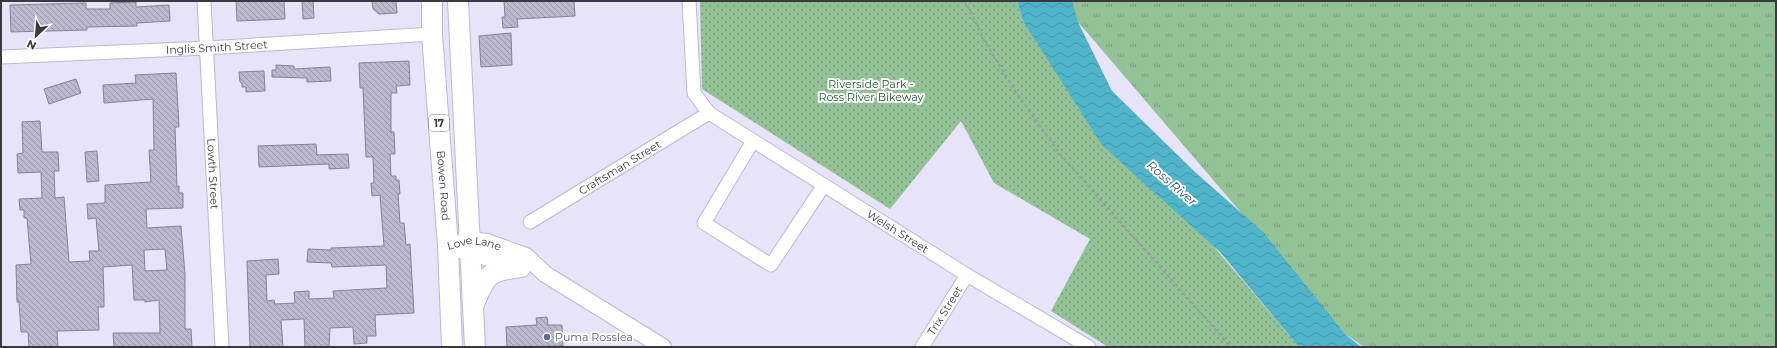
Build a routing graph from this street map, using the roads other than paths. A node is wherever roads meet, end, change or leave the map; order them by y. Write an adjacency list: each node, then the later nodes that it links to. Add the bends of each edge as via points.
1 (204, 1): 6 (street, Lowth Street)
2 (432, 1): 5 (main road, Bowen Road / 17)
3 (458, 1): 13 (main road, Bowen Road / 17)
4 (689, 1): 8 (street, via 694,92)
5 (432, 34): 6 (street, Inglis Smith Street); 12 (main road, Bowen Road / 17)
6 (207, 48): 7 (street, Inglis Smith Street); 18 (street, Lowth Street)
7 (1, 58)
8 (709, 113): 9 (street, Welsh Street); 11 (street, Craftsman Street)
9 (753, 141): 10 (street, Welsh Street); 10 (street, via 704,223 771,265)
10 (824, 185): 16 (street, Welsh Street)
11 (530, 222)
12 (448, 246): 13 (street, Love Lane); 19 (main road, Bowen Road / 17)
13 (470, 247): 14 (street, Love Lane); 15 (street, Love Lane, via 487,242 526,256); 17 (main road, Bowen Road / 17)
14 (521, 267): 15 (street, Love Lane); 17 (main road, via 503,269 489,276)
15 (545, 274): 21 (street, Love Lane)
16 (967, 275): 22 (street, Trix Street); 23 (street, Welsh Street)
17 (473, 305): 20 (main road, Bowen Road / 17)
18 (222, 347)
19 (452, 347)
20 (476, 347)
21 (663, 347)
22 (922, 347)
23 (1089, 347)

